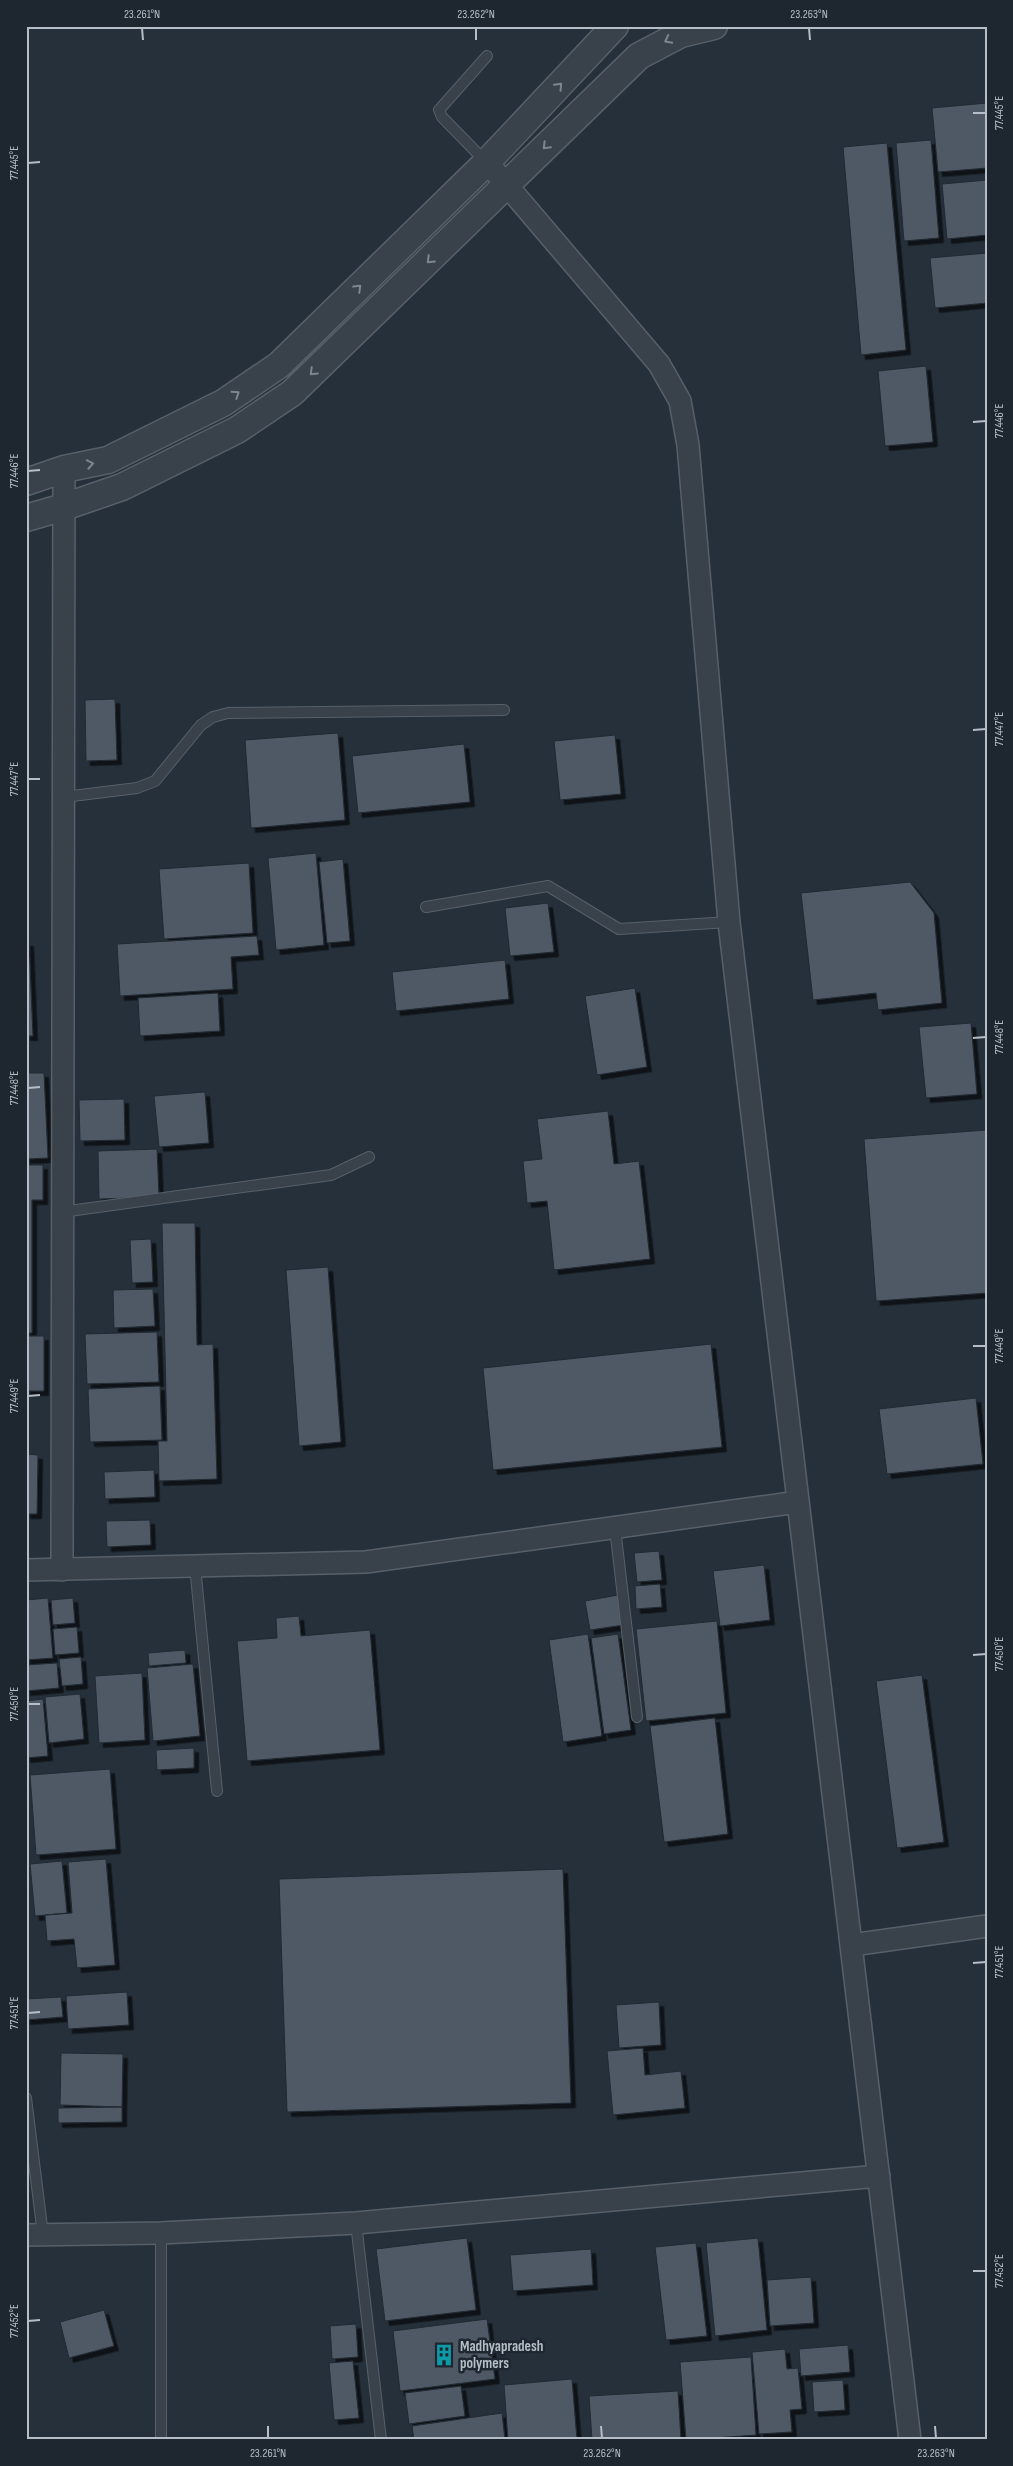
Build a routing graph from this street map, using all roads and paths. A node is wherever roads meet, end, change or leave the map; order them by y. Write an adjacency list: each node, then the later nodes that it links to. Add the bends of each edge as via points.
1 (615, 26): 4 (street, one-way to 1)
2 (714, 26): 5 (street, one-way to 5, via 681,34 639,56)
3 (487, 56): 4 (lane, via 439,110 442,117)
4 (487, 162): 5 (street); 6 (street, one-way to 4, via 108,460 223,403 279,365)
5 (508, 184): 8 (street, one-way to 8, via 292,392 237,430 122,487); 13 (street, via 659,364 680,402 688,445)
6 (64, 469): 7 (street); 8 (street)
7 (26, 482)
8 (64, 507): 9 (street); 11 (street)
9 (26, 518)
10 (504, 710): 11 (lane, via 228,713 201,725 155,781 137,788)
11 (64, 797): 15 (street)
12 (426, 906): 13 (lane, via 548,886 620,929)
13 (728, 922): 16 (street)
14 (370, 1157): 15 (lane, via 331,1175)
15 (62, 1212): 20 (street)
16 (798, 1502): 17 (street); 24 (street)
17 (616, 1528): 18 (street, via 366,1562); 21 (lane)
18 (195, 1566): 20 (street); 22 (lane)
19 (26, 1570): 20 (street)
20 (62, 1570)
21 (637, 1717)
22 (218, 1790)
23 (987, 1926): 24 (street)
24 (852, 1945): 26 (street)
25 (26, 2098): 29 (lane)
26 (879, 2176): 27 (street); 32 (street)
27 (356, 2223): 28 (street); 31 (lane)
28 (161, 2233): 29 (street); 30 (lane)
29 (35, 2235)
30 (161, 2440)
31 (381, 2440)
32 (910, 2440)

